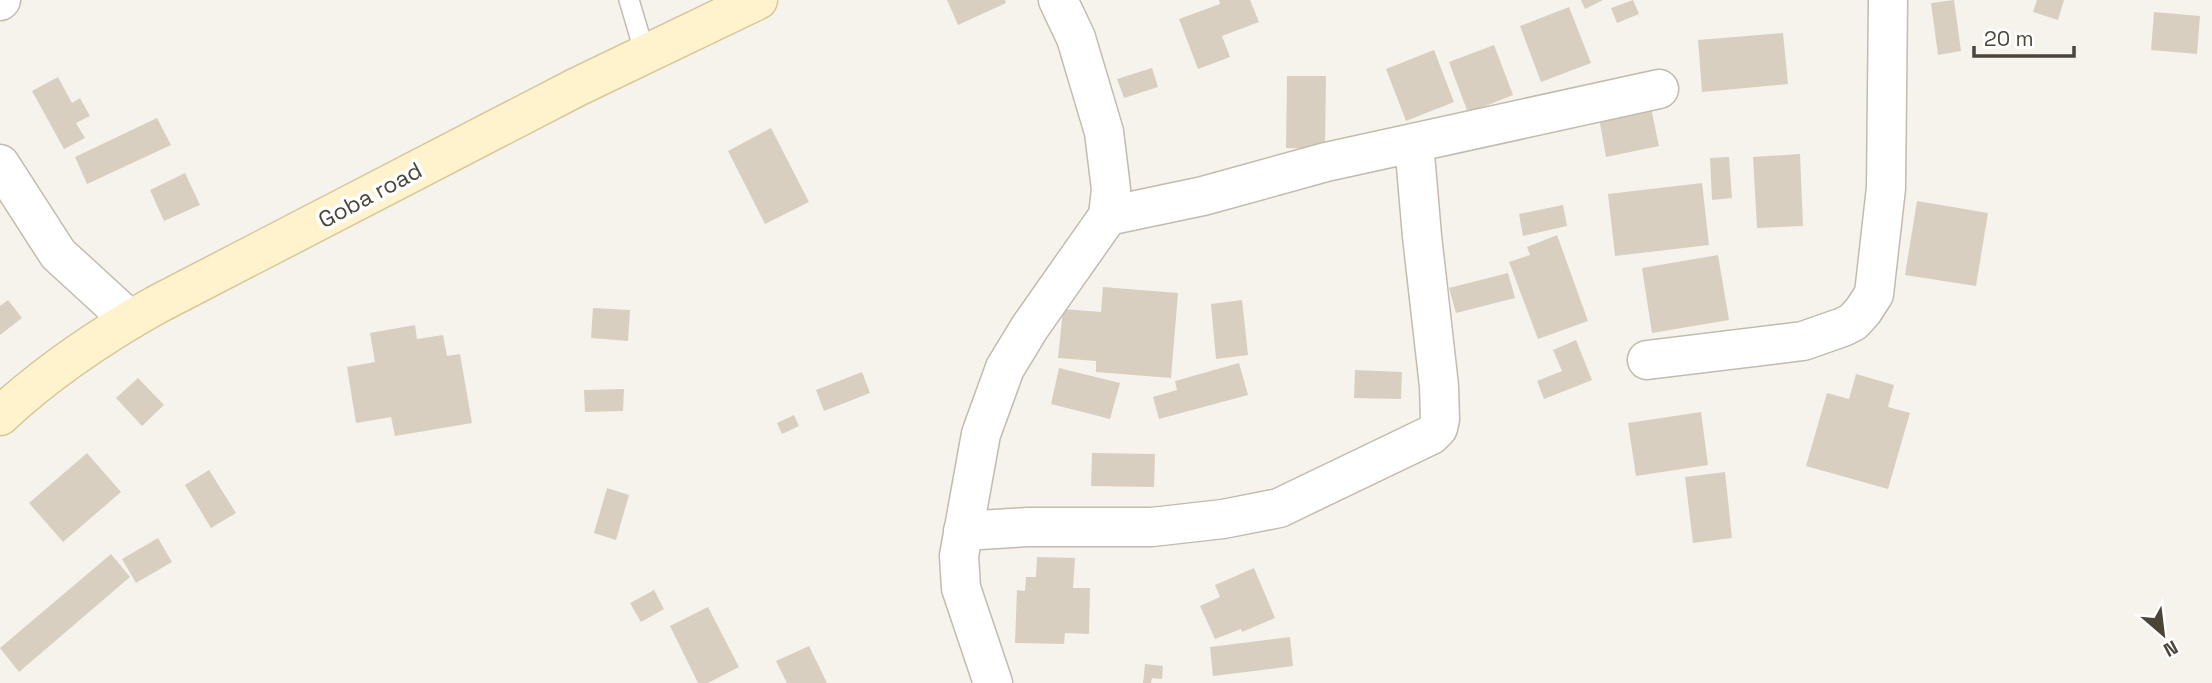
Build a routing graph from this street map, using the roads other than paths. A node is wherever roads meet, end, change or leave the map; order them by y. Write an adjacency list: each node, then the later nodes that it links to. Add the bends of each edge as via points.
1 (629, 0): 5 (lane)
2 (758, 0): 5 (street, Goba road)
3 (1058, 0): 9 (street, via 1076,38 1104,132 1111,189)
4 (1888, 0): 11 (street, via 1886,188 1874,294 1863,311 1853,322 1803,341)
5 (645, 54): 10 (street, Goba road)
6 (1659, 89): 7 (street)
7 (1414, 143): 9 (street); 13 (street, via 1439,386 1440,419 1431,435 1279,508 1152,527)
8 (0, 164): 10 (street, via 58,254)
9 (1108, 216): 13 (street, via 1005,368 981,435)
10 (130, 320): 12 (street, Goba road, via 33,385)
11 (1647, 360)
12 (0, 416)
13 (963, 531): 14 (street, via 961,588)
14 (993, 683)

